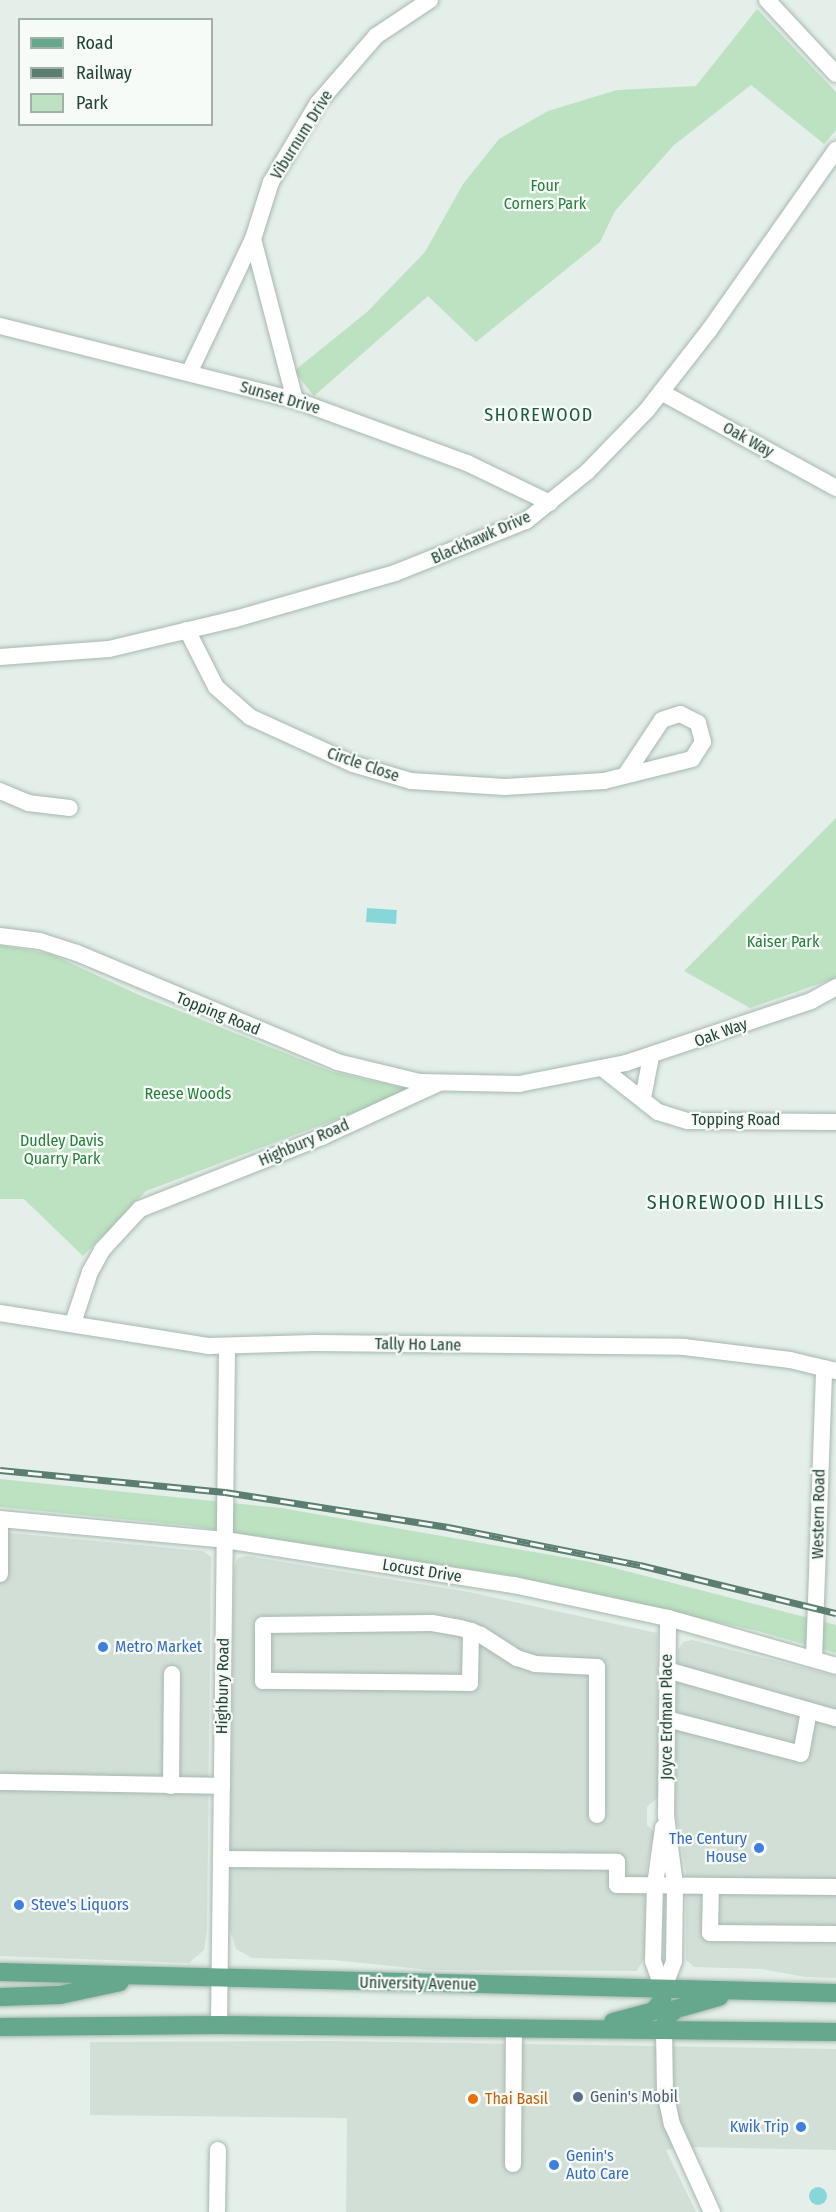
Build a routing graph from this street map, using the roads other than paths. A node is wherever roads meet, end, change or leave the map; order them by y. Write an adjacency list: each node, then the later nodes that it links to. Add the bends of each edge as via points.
1 (430, 0): 5 (street, Viburnum Drive, via 376,36 318,103 271,182)
2 (767, 0): 3 (street)
3 (836, 74)
4 (836, 150): 8 (street, Blackhawk Drive)
5 (253, 239): 7 (street, Viburnum Drive); 9 (street)
6 (0, 326): 7 (street, Sunset Drive)
7 (189, 373): 9 (street, Sunset Drive)
8 (661, 392): 10 (street, Oak Way); 11 (street, Blackhawk Drive, via 616,444)
9 (296, 400): 11 (street, Sunset Drive, via 467,463)
10 (836, 488)
11 (550, 503): 12 (street, Blackhawk Drive, via 526,520 446,555 305,601)
12 (187, 630): 13 (street, Blackhawk Drive, via 109,649); 14 (street, Circle Close, via 216,687 250,717 385,775 427,783 505,787 584,784)
13 (0, 657)
14 (626, 774): 14 (street, Circle Close, via 692,759 703,742 698,723 680,714 662,720)
15 (0, 791): 16 (street, via 28,803)
16 (70, 808)
17 (0, 936): 21 (street, Topping Road, via 40,941 77,954 337,1062 416,1082)
18 (836, 987): 19 (street, Oak Way, via 812,1001)
19 (651, 1057): 20 (street, Oak Way); 22 (street)
20 (602, 1068): 21 (street, Highbury Road, via 519,1083); 22 (street, Topping Road)
21 (439, 1083): 25 (street, Highbury Road, via 322,1137 140,1209 102,1250 90,1272)
22 (643, 1098): 23 (street, Topping Road, via 658,1112 688,1121)
23 (836, 1122)
24 (0, 1313): 25 (street, Tally Ho Lane)
25 (73, 1323): 26 (street, Tally Ho Lane)
26 (227, 1347): 27 (street, Tally Ho Lane, via 314,1343 684,1347 732,1351); 29 (street, Highbury Road)
27 (830, 1370): 33 (street, Western Road)
28 (0, 1519): 29 (street, Locust Drive); 30 (street)
29 (225, 1540): 31 (street, Locust Drive, via 514,1585); 42 (street, Highbury Road)
30 (0, 1574)
31 (668, 1618): 33 (street, Locust Drive); 35 (street, Joyce Erdman Place)
32 (471, 1631): 32 (street, via 432,1623 263,1625 263,1681 470,1683); 43 (street, via 535,1664 597,1667)
33 (814, 1659): 34 (street, Locust Drive)
34 (836, 1666)
35 (667, 1670): 37 (street); 39 (street, Joyce Erdman Place)
36 (172, 1674): 41 (street)
37 (809, 1711): 38 (street); 39 (street, via 801,1754)
38 (836, 1718)
39 (667, 1719): 44 (street, Joyce Erdman Place)
40 (0, 1782): 41 (street)
41 (171, 1786): 42 (street)
42 (222, 1786): 45 (street, Highbury Road)
43 (597, 1815)
44 (666, 1816): 46 (street, Joyce Erdman Place); 47 (street, Joyce Erdman Place)
45 (221, 1858): 46 (street, via 617,1862 617,1885); 53 (street, Highbury Road)
46 (655, 1885): 47 (street); 54 (street, Joyce Erdman Place, via 654,1966)
47 (675, 1885): 48 (street); 54 (street, Joyce Erdman Place, via 674,1961)
48 (711, 1886): 49 (street); 50 (street, via 710,1933)
49 (836, 1887)
50 (836, 1934)
51 (0, 1972): 52 (main road, University Avenue)
52 (134, 1978): 53 (main road, University Avenue); 57 (main road, via 72,1994)
53 (220, 1980): 54 (main road, University Avenue); 58 (street, Highbury Road)
54 (663, 1990): 55 (main road, University Avenue); 61 (main road, via 662,2000 654,2011)
55 (759, 1991): 56 (main road, University Avenue); 62 (main road, via 676,2009 667,2017)
56 (836, 1993)
57 (0, 1997)
58 (219, 2025): 59 (main road); 60 (main road)
59 (0, 2027)
60 (514, 2028): 61 (main road); 65 (street)
61 (581, 2029): 62 (main road)
62 (664, 2030): 63 (main road); 67 (street, via 665,2092 672,2124)
63 (836, 2032)
64 (218, 2150): 66 (street)
65 (513, 2164)
66 (218, 2212)
67 (712, 2212)

